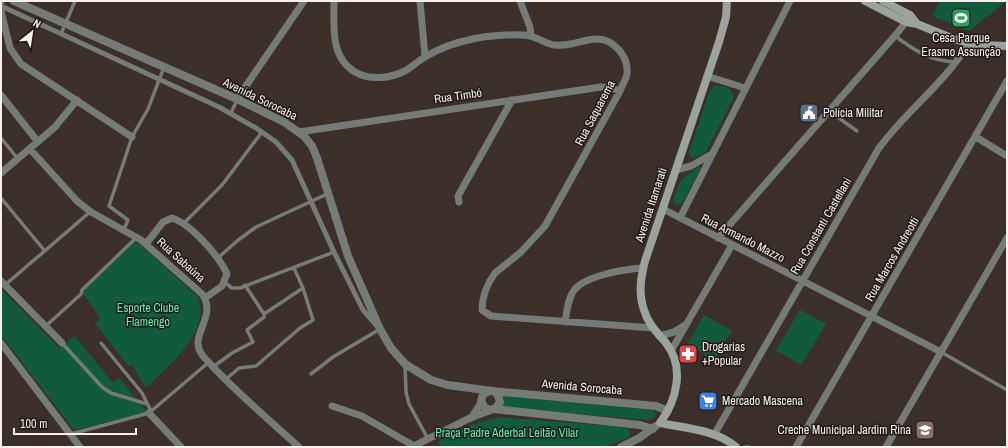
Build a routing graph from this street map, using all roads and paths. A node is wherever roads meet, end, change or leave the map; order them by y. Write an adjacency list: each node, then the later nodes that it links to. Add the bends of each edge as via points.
1 (14, 1): 14 (street, Avenida Sorocaba)
2 (75, 1): 14 (lane)
3 (304, 1): 29 (street)
4 (334, 1): 20 (street, Rua Saquarema, via 335,47 339,56 356,73 386,78 405,71)
5 (420, 1): 20 (street)
6 (520, 1): 16 (street)
7 (727, 1): 23 (main road, Avenida Itamarati, via 723,28)
8 (790, 1): 26 (street)
9 (866, 1): 13 (main road)
10 (883, 1): 13 (main road)
11 (1, 6): 15 (street, Avenida Sorocaba)
12 (1, 11): 30 (street, via 10,48 21,64)
13 (908, 19): 17 (street); 18 (main road)
14 (65, 24): 15 (lane); 22 (street, Avenida Sorocaba)
15 (61, 34): 24 (street, Avenida Sorocaba)
16 (531, 36): 20 (street, Rua Saquarema, via 473,38); 27 (street, Rua Saquarema, via 555,45 568,46 595,39 614,45 621,52 627,66 626,79)
17 (894, 36): 21 (lane, via 927,57); 32 (street)
18 (969, 43): 19 (main road); 21 (street, Rua Constanti Castellani)
19 (1007, 46)
20 (425, 56)
21 (957, 62): 67 (street, Rua Constanti Castellani, via 879,148)
22 (164, 67): 24 (lane); 29 (street, Avenida Sorocaba)
23 (707, 76): 26 (street); 45 (main road, Avenida Itamarati)
24 (159, 79): 33 (street, Avenida Sorocaba); 37 (lane, via 148,109)
25 (1007, 82): 38 (street, Rua Marcos Andreotti)
26 (745, 88): 42 (street)
27 (620, 91): 31 (street, Rua Timbó, via 601,88); 75 (street, Rua Saquarema, via 545,226 495,273 482,305 484,313 491,316)
28 (1, 95): 40 (street)
29 (237, 99): 33 (lane); 36 (street, Avenida Sorocaba)
30 (77, 100): 37 (street); 40 (street, via 55,127)
31 (512, 100): 36 (street, Rua Timbó); 50 (street, via 458,196)
32 (829, 111): 34 (lane); 57 (street)
33 (231, 113): 35 (street, Avenida Sorocaba)
34 (857, 131)
35 (262, 132): 49 (street, Avenida Sorocaba, via 288,154); 54 (lane, via 222,184)
36 (299, 132): 47 (street, Avenida Sorocaba, via 309,141 314,151)
37 (132, 137): 55 (lane, via 109,206 128,220)
38 (976, 137): 43 (street); 74 (street, Rua Marcos Andreotti)
39 (1, 138): 44 (lane)
40 (38, 142): 41 (street)
41 (30, 149): 44 (street); 52 (street, Rua Sabaúna, via 65,190)
42 (713, 153): 45 (street, via 691,166); 53 (street)
43 (1007, 156)
44 (18, 159): 46 (street)
45 (676, 170): 51 (main road, Avenida Itamarati)
46 (1, 173)
47 (328, 194): 49 (lane); 79 (street, Avenida Sorocaba, via 348,256)
48 (1, 198): 62 (lane)
49 (311, 202): 63 (street, Avenida Sorocaba); 64 (lane, via 256,227)
50 (459, 202)
51 (663, 209): 53 (street, Rua Armando Mazzo); 66 (main road, Avenida Itamarati)
52 (91, 212): 55 (street, Rua Sabaúna); 62 (lane)
53 (680, 218): 57 (street, Rua Armando Mazzo)
54 (183, 224): 59 (street, via 172,218 166,220); 64 (street, via 204,242)
55 (124, 229): 56 (street, Rua Sabaúna)
56 (137, 237): 59 (street, Rua Sabaúna); 76 (lane)
57 (718, 238): 60 (street, Rua Armando Mazzo)
58 (1007, 238): 61 (street)
59 (146, 244): 72 (street, Rua Sabaúna)
60 (732, 245): 67 (street, Rua Armando Mazzo); 77 (street)
61 (1004, 249): 85 (street)
62 (44, 250): 69 (lane)
63 (334, 252): 65 (lane); 79 (street, Avenida Sorocaba, via 363,310)
64 (217, 259): 68 (street, via 227,274)
65 (294, 268): 70 (lane); 71 (lane)
66 (643, 268): 75 (street, via 623,269 579,286 572,293); 78 (main road, Avenida Itamarati, via 641,300)
67 (802, 281): 74 (street, Rua Armando Mazzo); 103 (street, Rua Constanti Castellani)
68 (224, 282): 70 (lane, via 235,288); 72 (street)
69 (3, 283): 76 (street)
70 (245, 286): 73 (lane)
71 (303, 288): 73 (lane); 89 (lane, via 313,320 256,366 239,368)
72 (205, 298): 86 (street, Rua Sabaúna, via 206,320 198,344 201,354)
73 (264, 314): 86 (lane, via 264,317 247,330 253,342)
74 (871, 317): 85 (street, Rua Armando Mazzo); 114 (street, Rua Marcos Andreotti)
75 (565, 322): 78 (street)
76 (47, 325): 82 (street)
77 (686, 325): 80 (street); 84 (street)
78 (652, 328): 80 (main road, Avenida Itamarati)
79 (380, 329): 87 (street, Avenida Sorocaba); 88 (lane, via 333,357)
80 (660, 336): 84 (main road, Avenida Itamarati)
81 (1, 343): 102 (street)
82 (62, 343): 94 (lane, via 102,387 111,393)
83 (100, 343): 94 (lane)
84 (671, 351): 97 (main road, Avenida Itamarati, via 678,379)
85 (941, 352): 91 (lane); 115 (street)
86 (211, 364): 89 (street, Rua Sabaúna); 98 (lane)
87 (404, 364): 90 (street, Avenida Sorocaba, via 431,380); 104 (lane, via 409,404)
88 (311, 374)
89 (226, 380): 110 (street, Rua Sabaúna)
90 (464, 387): 92 (street, Avenida Sorocaba); 93 (street, Avenida Sorocaba)
91 (1007, 390)
92 (491, 391): 93 (street, via 483,394); 96 (street, via 497,393 500,400); 97 (street, Avenida Sorocaba, via 656,406)
93 (481, 402): 96 (street, via 485,408); 99 (street)
94 (148, 404): 98 (lane)
95 (332, 406): 106 (street, via 362,416 406,439)
96 (493, 410): 99 (street); 101 (street, via 640,425)
97 (668, 411): 100 (main road, Avenida Itamarati)
98 (150, 412): 102 (lane); 109 (street)
99 (470, 418): 104 (street)
100 (660, 423): 101 (street); 103 (main road)
101 (653, 429): 107 (street)
102 (71, 434): 108 (street)
103 (714, 435): 105 (main road)
104 (428, 439): 106 (street)
105 (726, 444): 111 (main road)
106 (413, 446)
107 (624, 446)
108 (80, 447)
109 (181, 447)
110 (299, 447)
111 (736, 447)
112 (745, 447): 113 (lane)
113 (749, 447)
114 (796, 447)
115 (886, 447)

